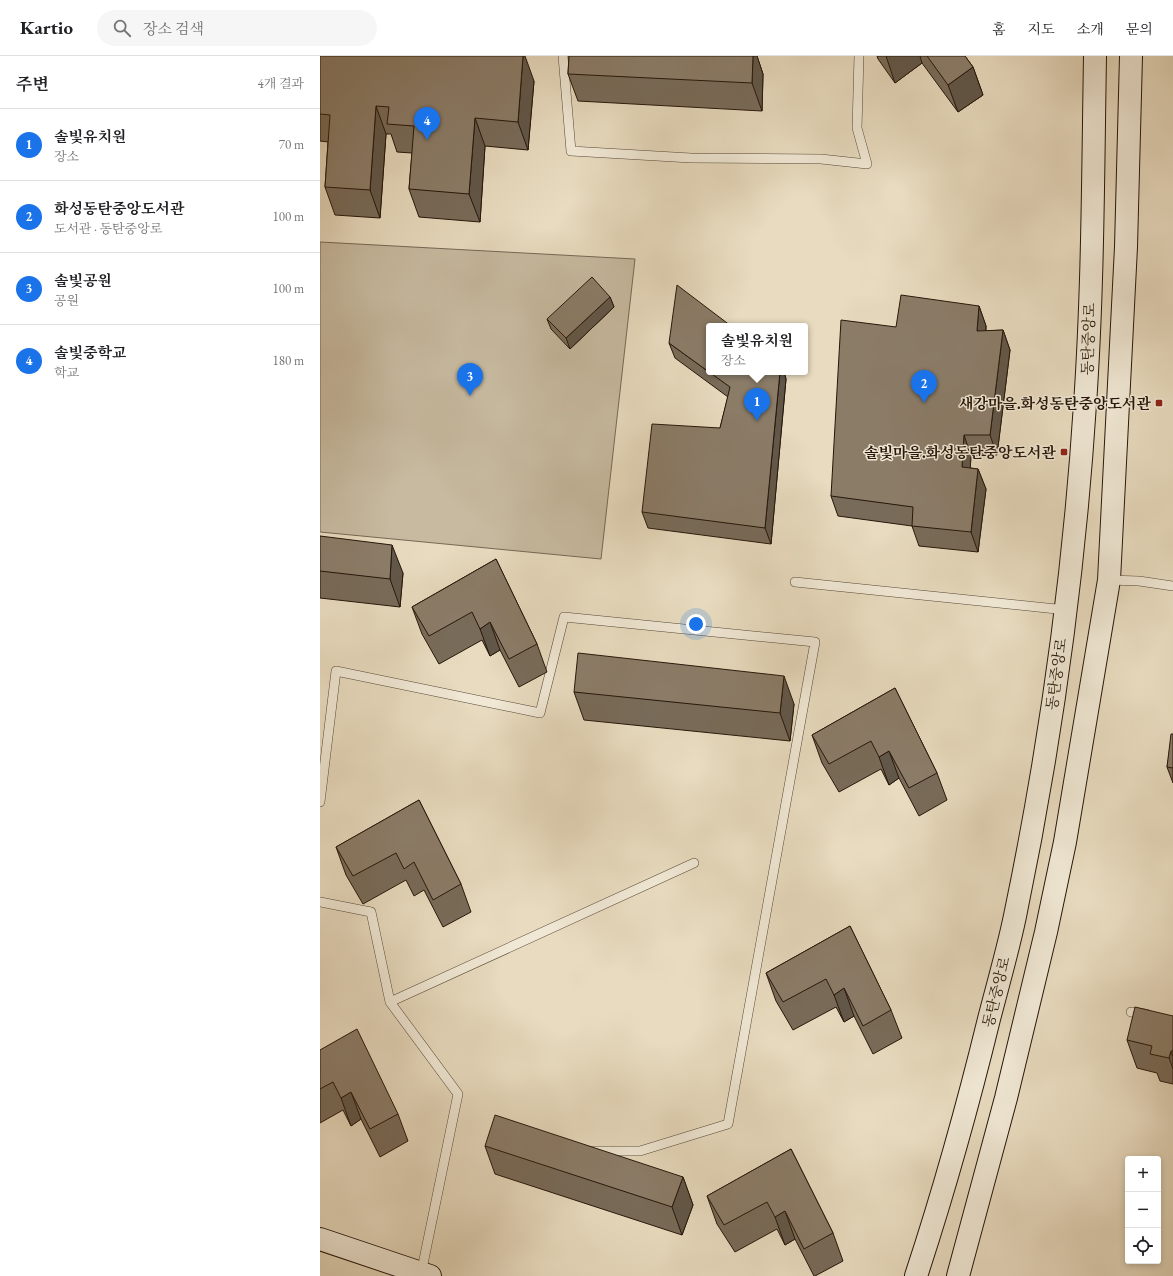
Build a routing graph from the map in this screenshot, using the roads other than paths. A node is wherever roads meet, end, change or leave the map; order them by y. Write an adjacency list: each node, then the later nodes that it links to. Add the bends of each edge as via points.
1 (563, 56): 2 (lane, via 571,151 691,158 821,159 867,164 857,128)
2 (859, 56)
3 (1095, 56): 8 (street, 동탄중앙로, via 1092,240 1085,404)
4 (1131, 56): 5 (street, via 1126,247)
5 (1109, 580): 7 (lane); 19 (street, via 1065,842 1046,932 1006,1098)
6 (795, 582): 8 (lane)
7 (1173, 586)
8 (1066, 610): 18 (street, 동탄중앙로, via 1045,754 1015,918 974,1078)
9 (320, 802): 15 (lane, via 336,671 540,713 564,617 815,642 728,1124 640,1151)
10 (694, 863): 12 (lane)
11 (320, 902): 12 (lane, via 371,912)
12 (390, 1002): 17 (lane, via 458,1094)
13 (1131, 1012): 14 (lane)
14 (1152, 1016)
15 (586, 1152)
16 (320, 1239): 17 (street)
17 (424, 1275)
18 (916, 1276)
19 (958, 1276)

